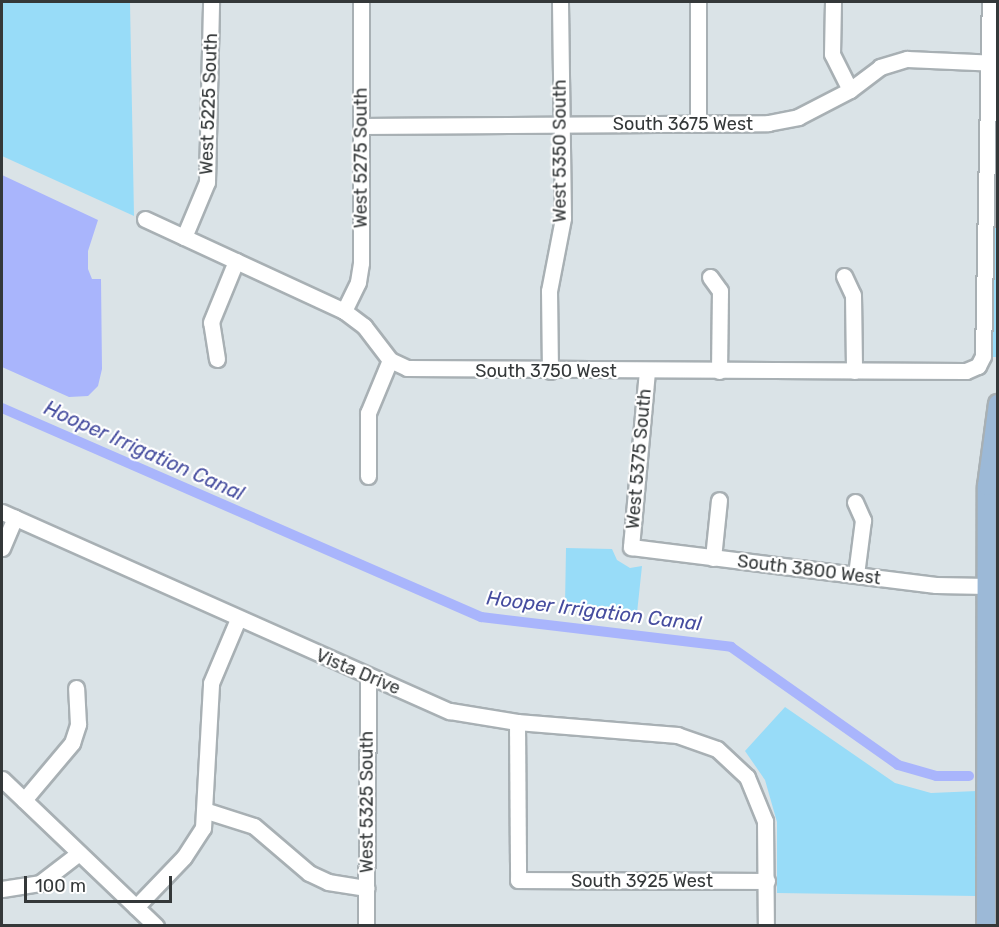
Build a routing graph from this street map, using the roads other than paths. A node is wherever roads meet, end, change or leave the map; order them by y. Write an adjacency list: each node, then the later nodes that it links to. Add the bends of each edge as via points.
1 (212, 2): 13 (street, West 5225 South, via 207,182)
2 (361, 2): 11 (street, West 5275 South)
3 (560, 2): 10 (street, West 5350 South)
4 (698, 2): 9 (street)
5 (833, 2): 8 (street, via 832,54)
6 (990, 2): 7 (street)
7 (993, 63): 8 (street, South 3675 West, via 907,59 880,67); 23 (street, South 3750 West, via 983,356 978,366 966,371)
8 (850, 90): 9 (street, South 3675 West, via 788,119)
9 (698, 124): 10 (street, South 3675 West)
10 (561, 125): 11 (street, South 3675 West); 20 (street, West 5350 South, via 563,218 549,291)
11 (361, 126): 17 (street, West 5275 South, via 361,263 358,282)
12 (145, 219): 13 (street)
13 (184, 237): 14 (street)
14 (236, 261): 17 (street); 18 (street, via 210,321)
15 (844, 276): 23 (street, via 853,294)
16 (711, 277): 22 (street, via 720,291)
17 (344, 311): 19 (street, via 364,326)
18 (217, 359)
19 (390, 360): 20 (street, South 3750 West, via 428,371); 25 (street, via 368,413)
20 (550, 371): 21 (street, South 3750 West)
21 (647, 371): 22 (street, South 3750 West); 29 (street, West 5375 South)
22 (719, 371): 23 (street, South 3750 West)
23 (854, 371)
24 (998, 404): 33 (main road, via 991,431)
25 (368, 476)
26 (719, 500): 31 (street)
27 (855, 502): 32 (street, via 863,520)
28 (8, 515): 30 (street); 34 (street, Vista Drive)
29 (631, 547): 31 (street, South 3800 West)
30 (2, 548)
31 (713, 558): 32 (street, South 3800 West)
32 (856, 576): 33 (street, South 3800 West)
33 (987, 586): 42 (main road)
34 (238, 619): 35 (street, Vista Drive); 40 (street, via 211,683)
35 (368, 678): 37 (street, Vista Drive, via 450,711); 44 (street, West 5325 South)
36 (76, 688): 39 (street, via 78,724 72,743)
37 (517, 722): 43 (street, Vista Drive, via 677,735 699,740 733,760 747,777 765,821); 43 (street, South 3925 West, via 518,880)
38 (2, 779): 39 (street)
39 (24, 800): 41 (street)
40 (207, 810): 44 (street, via 254,826 309,873 328,882); 46 (street, via 195,844)
41 (79, 853): 45 (street, via 40,884); 46 (street)
42 (992, 877): 50 (main road)
43 (766, 881): 49 (street)
44 (367, 888): 48 (street, West 5325 South)
45 (2, 889)
46 (136, 907): 47 (street)
47 (156, 926)
48 (366, 926)
49 (766, 926)
50 (986, 926)

